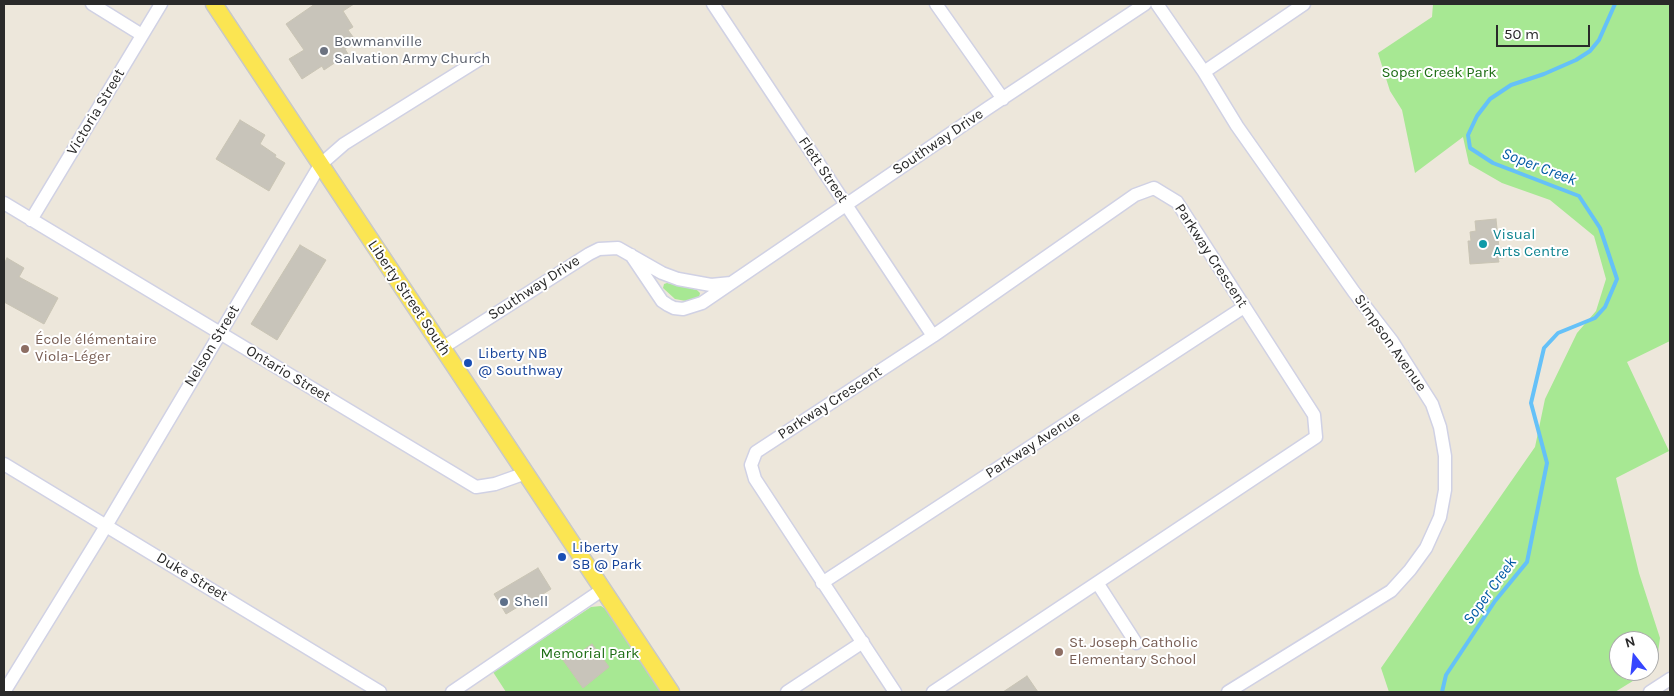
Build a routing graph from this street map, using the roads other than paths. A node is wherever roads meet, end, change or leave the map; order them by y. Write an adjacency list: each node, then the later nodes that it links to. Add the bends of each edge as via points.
1 (92, 4): 9 (street)
2 (161, 4): 9 (street, Victoria Street)
3 (214, 4): 13 (main road, Liberty Street South)
4 (713, 4): 15 (street, Flett Street)
5 (936, 4): 12 (street)
6 (1145, 4): 12 (street, Southway Drive)
7 (1157, 4): 11 (street, Simpson Avenue)
8 (1304, 4): 11 (street)
9 (142, 35): 16 (street, Victoria Street)
10 (480, 59): 13 (street, Nelson Street, via 344,144)
11 (1204, 72): 39 (street, Simpson Avenue, via 1242,134 1397,349 1432,404 1445,456 1445,490 1440,517 1426,548 1391,591)
12 (1003, 100): 15 (street, Southway Drive)
13 (320, 165): 20 (street, Nelson Street); 22 (main road, Liberty Street South)
14 (4, 203): 16 (street, Ontario Street)
15 (847, 205): 18 (street, Southway Drive); 21 (street, Flett Street)
16 (31, 220): 20 (street, Ontario Street)
17 (630, 255): 18 (street, Southway Drive, via 678,279 711,285); 18 (street, Southway Drive, via 662,301 674,308 683,309 702,303); 22 (street, Southway Drive, via 618,248 589,254)
18 (733, 282)
19 (1244, 308): 21 (street, Parkway Crescent, via 1177,202 1154,188 1135,195); 26 (street, Parkway Avenue); 27 (street, Parkway Crescent, via 1314,415 1316,437)
20 (220, 332): 24 (street, Ontario Street, via 476,487); 25 (street, Nelson Street)
21 (933, 336): 26 (street, Parkway Crescent, via 756,452 751,465 755,479)
22 (442, 348): 24 (main road, Liberty Street South)
23 (4, 464): 25 (street, Duke Street)
24 (526, 473): 28 (main road, Liberty Street South)
25 (107, 525): 32 (street, Nelson Street); 33 (street, Duke Street)
26 (822, 583): 29 (street, Parkway Crescent)
27 (1098, 584): 30 (street); 38 (street, Parkway Crescent)
28 (602, 590): 34 (street); 35 (main road, Liberty Street South)
29 (863, 642): 36 (street); 37 (street, Parkway Crescent)
30 (1136, 643)
31 (1670, 679): 40 (street)
32 (4, 692)
33 (380, 692)
34 (452, 692)
35 (671, 692)
36 (787, 692)
37 (895, 692)
38 (933, 692)
39 (1228, 692)
40 (1650, 692)

